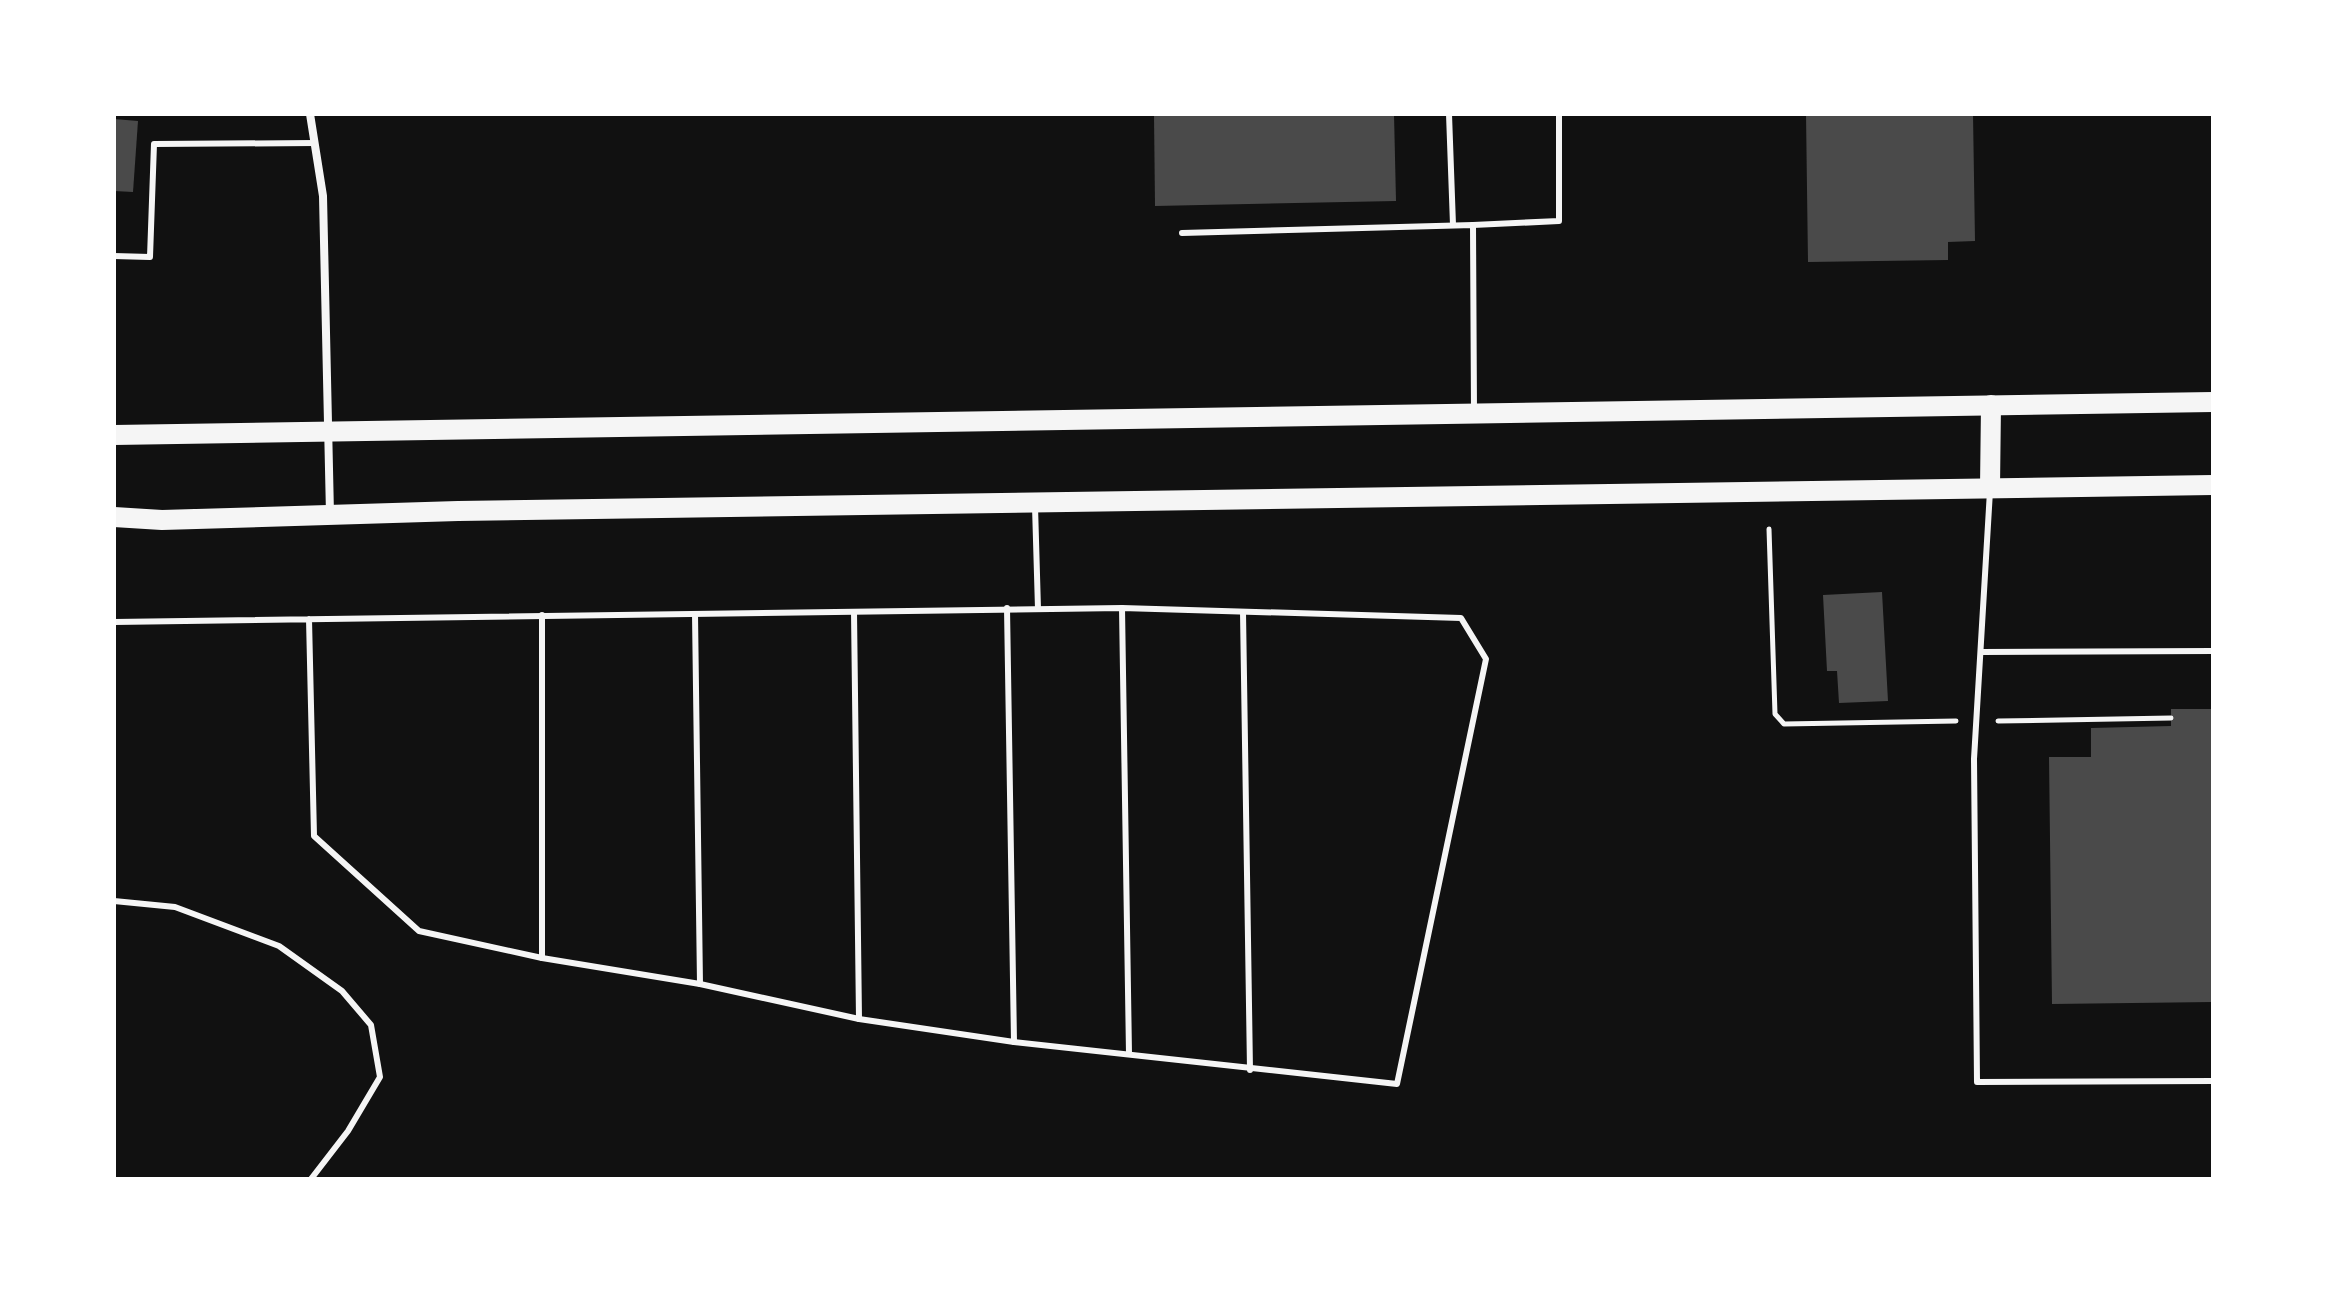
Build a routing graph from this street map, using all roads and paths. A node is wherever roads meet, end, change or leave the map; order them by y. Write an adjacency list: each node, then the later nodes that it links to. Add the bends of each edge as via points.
1 (310, 114): 4 (street)
2 (1449, 114): 5 (lane)
3 (1559, 114): 6 (lane, via 1559,221)
4 (315, 143): 8 (lane, via 154,144 150,257); 12 (street, via 323,196)
5 (1453, 225): 6 (lane); 7 (lane)
6 (1473, 225): 11 (lane)
7 (1182, 233)
8 (114, 256)
9 (2213, 402): 10 (main road)
10 (1991, 405): 11 (main road); 15 (main road)
11 (1474, 412): 12 (main road)
12 (328, 429): 13 (main road); 17 (street)
13 (114, 435)
14 (2213, 485): 15 (main road)
15 (1990, 487): 16 (main road); 30 (lane)
16 (1035, 502): 17 (main road); 22 (lane)
17 (330, 515): 18 (main road)
18 (114, 517)
19 (1769, 529): 32 (path, via 1775,714 1784,724)
20 (1007, 608): 22 (lane); 23 (lane); 38 (lane)
21 (1122, 608): 22 (lane); 24 (lane); 39 (lane)
22 (1038, 609)
23 (854, 612): 25 (lane); 37 (lane)
24 (1243, 612): 40 (lane); 40 (lane, via 1461,618 1486,659 1397,1084)
25 (695, 614): 26 (lane); 36 (lane)
26 (542, 615): 27 (lane); 35 (lane)
27 (309, 619): 28 (lane); 35 (lane, via 314,836 419,931)
28 (114, 622)
29 (2213, 651): 30 (lane)
30 (1982, 652): 41 (lane, via 1974,759 1977,1082)
31 (2171, 718): 33 (path)
32 (1946, 721)
33 (2004, 721)
34 (114, 901): 42 (lane, via 175,907 279,946 342,991 371,1025 380,1077)
35 (542, 958): 36 (lane)
36 (700, 984): 37 (lane)
37 (859, 1019): 38 (lane)
38 (1014, 1042): 39 (lane)
39 (1129, 1054): 40 (lane)
40 (1250, 1070)
41 (2213, 1081)
42 (311, 1179)

